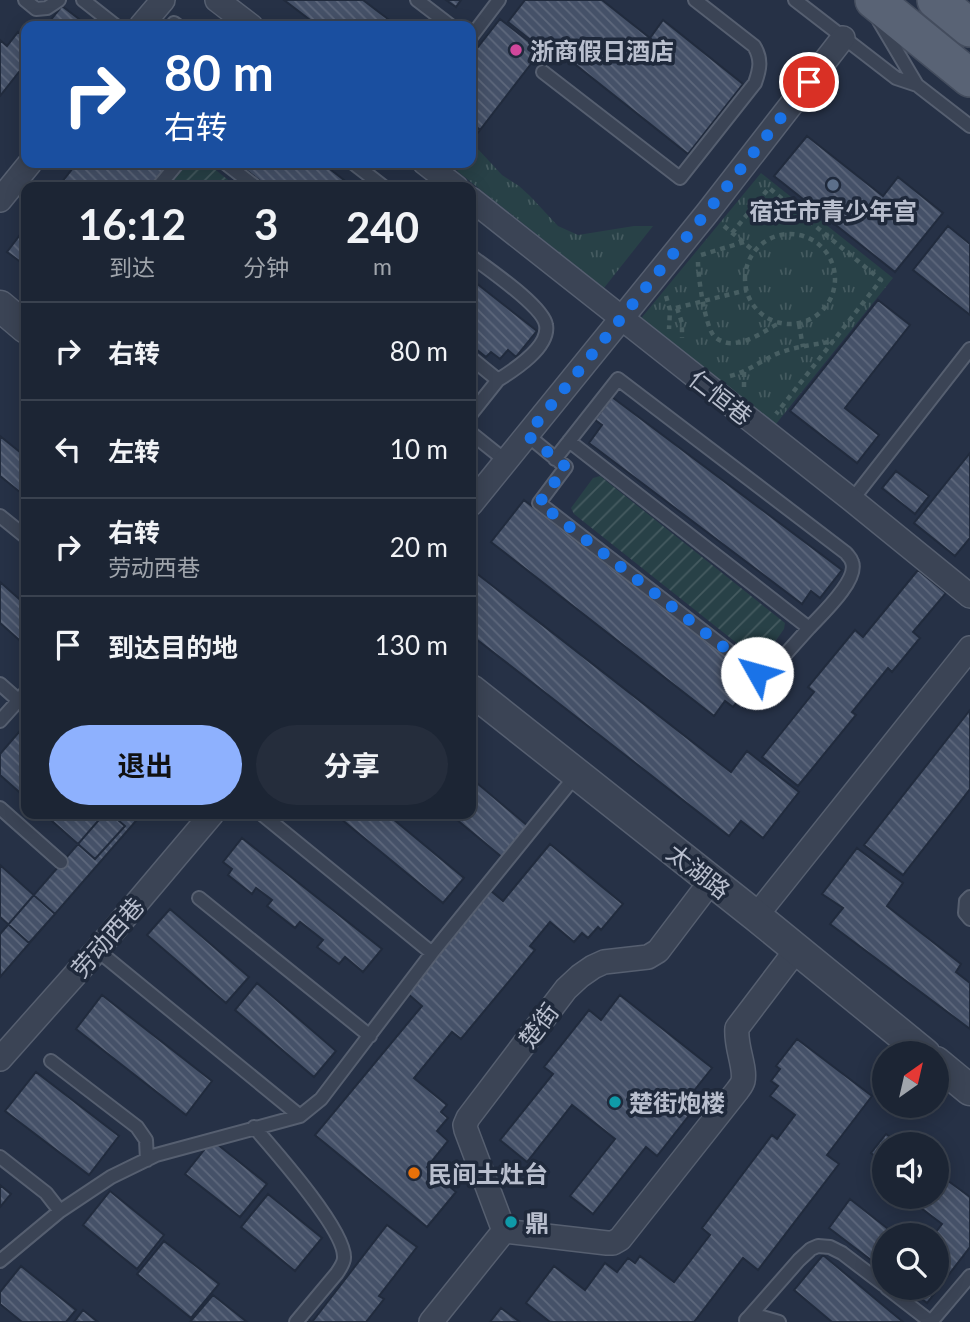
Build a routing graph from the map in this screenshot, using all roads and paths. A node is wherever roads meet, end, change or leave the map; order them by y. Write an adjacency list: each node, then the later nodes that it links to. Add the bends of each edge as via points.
1 (25, 0): 2 (lane, via 36,9)
2 (59, 0)
3 (83, 0): 13 (lane)
4 (163, 0): 14 (street)
5 (217, 0): 15 (street)
6 (417, 0): 16 (lane)
7 (499, 0): 18 (lane)
8 (695, 0): 20 (lane, via 754,46 760,64 755,83 680,178)
9 (795, 0): 19 (lane)
10 (866, 0): 22 (lane)
11 (874, 0): 21 (main road)
12 (936, 0): 17 (main road)
13 (110, 21)
14 (145, 21)
15 (244, 21)
16 (444, 21)
17 (970, 27)
18 (476, 30)
19 (843, 38): 22 (lane, via 896,78); 35 (street)
20 (544, 72)
21 (970, 78)
22 (917, 85): 23 (lane)
23 (970, 126)
24 (26, 168): 33 (street)
25 (174, 168): 29 (lane)
26 (231, 168): 30 (lane)
27 (369, 168): 31 (lane)
28 (431, 168): 32 (street)
29 (162, 182)
30 (250, 182)
31 (380, 182)
32 (450, 182)
33 (0, 200)
34 (476, 203): 48 (street, 仁恒巷)
35 (706, 213): 36 (path); 42 (street)
36 (732, 233): 37 (path, via 768,187); 38 (path)
37 (824, 233): 39 (path); 52 (path, via 881,280)
38 (744, 243): 40 (path); 44 (path, via 699,256)
39 (818, 243): 40 (path, via 792,234 778,235); 51 (path, via 834,267 834,294 826,308)
40 (754, 251): 43 (path, via 747,265)
41 (476, 260): 59 (lane, via 538,308 546,324 537,349)
42 (658, 272): 47 (path); 48 (street)
43 (747, 290): 44 (path); 49 (path, via 756,309)
44 (703, 302): 46 (path); 49 (path, via 713,335 726,343 737,343)
45 (0, 306): 50 (street)
46 (677, 308): 47 (path); 53 (path, via 682,323)
47 (670, 310): 53 (path)
48 (622, 317): 53 (street, 仁恒巷); 63 (street)
49 (779, 323): 51 (path)
50 (21, 324)
51 (799, 324): 54 (path)
52 (835, 340): 54 (path); 62 (path)
53 (673, 346): 69 (street, 仁恒巷)
54 (803, 348): 57 (path, via 772,356)
55 (970, 349): 69 (lane)
56 (476, 362): 59 (lane)
57 (744, 372): 58 (path); 60 (path)
58 (722, 377)
59 (498, 380): 61 (lane)
60 (747, 399)
61 (476, 408)
62 (773, 418)
63 (527, 435): 66 (lane); 67 (street)
64 (476, 437): 67 (lane)
65 (569, 441): 66 (lane); 73 (lane); 73 (lane, via 618,379 845,553 852,562 849,583)
66 (555, 459): 73 (lane, via 566,467 539,503 757,673 774,667)
67 (506, 461): 68 (street)
68 (476, 498)
69 (852, 500): 72 (street, 仁恒巷)
70 (0, 516): 71 (lane)
71 (21, 533)
72 (970, 596)
73 (809, 628)
74 (970, 648): 88 (street)
75 (0, 684): 77 (lane)
76 (476, 694): 80 (street, 太湖路)
77 (21, 698)
78 (21, 702): 79 (lane)
79 (0, 720)
80 (577, 774): 85 (street, 太湖路); 92 (lane)
81 (0, 808): 84 (lane)
82 (208, 819): 91 (street, 劳动西巷)
83 (269, 819): 92 (lane)
84 (61, 862)
85 (711, 881): 88 (street, 太湖路); 104 (street, 楚街, via 658,951 649,957 604,962 566,989 468,1118 466,1130)
86 (970, 897): 89 (lane, via 965,913)
87 (199, 898): 93 (lane)
88 (756, 916): 90 (street, 太湖路)
89 (970, 919)
90 (797, 949): 94 (street, 太湖路); 104 (street, via 737,1028 743,1081 737,1091 620,1238 607,1243)
91 (97, 950): 95 (street, 劳动西巷); 99 (lane)
92 (432, 953): 93 (lane)
93 (370, 1036): 99 (lane, via 321,1099)
94 (909, 1041)
95 (0, 1059)
96 (51, 1061): 102 (lane, via 137,1127 146,1140)
97 (949, 1073): 98 (street)
98 (970, 1090)
99 (300, 1116): 100 (lane)
100 (254, 1128): 102 (lane); 110 (lane, via 335,1230 345,1257)
101 (0, 1157): 103 (lane, via 46,1193)
102 (147, 1160): 103 (lane, via 111,1177)
103 (61, 1211): 105 (lane)
104 (504, 1231): 111 (street)
105 (0, 1262)
106 (970, 1276): 113 (lane)
107 (872, 1277): 109 (lane, via 842,1253 818,1246 799,1260)
108 (902, 1300): 113 (lane)
109 (746, 1319): 112 (lane)
110 (296, 1322)
111 (431, 1322)
112 (779, 1322)
113 (931, 1322)

